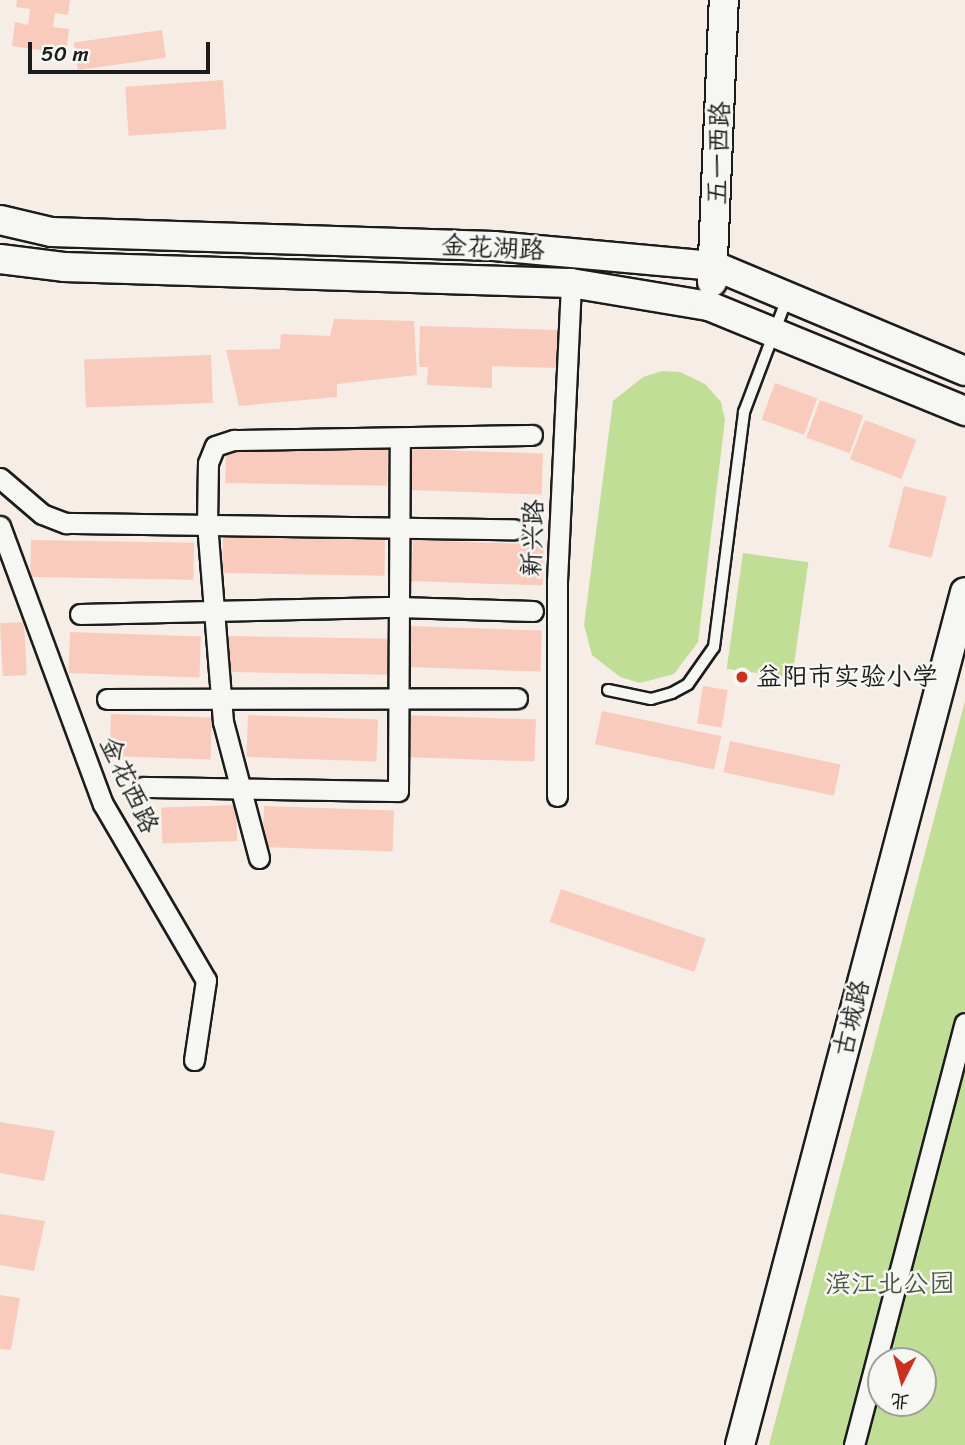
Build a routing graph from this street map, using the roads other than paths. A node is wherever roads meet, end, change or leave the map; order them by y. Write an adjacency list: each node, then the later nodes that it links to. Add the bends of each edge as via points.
1 (724, 0): 4 (main road, 五一西路)
2 (0, 220): 4 (main road, 金花湖路, via 51,232 494,246)
3 (0, 258): 5 (main road, via 64,267)
4 (715, 266): 6 (main road, 金花湖路); 7 (main road, 五一西路)
5 (571, 283): 7 (main road); 30 (street, 新兴路, via 557,581)
6 (788, 296): 8 (lane); 9 (main road, 金花湖路)
7 (709, 306): 8 (main road)
8 (772, 332): 10 (main road); 23 (lane, via 744,412 714,647 688,684 672,693 652,699)
9 (965, 371)
10 (965, 411)
11 (532, 435): 12 (street)
12 (400, 440): 14 (street, via 234,439 215,446 208,463); 16 (street)
13 (0, 478): 14 (street, via 42,514 66,523)
14 (207, 525): 16 (street); 20 (street)
15 (0, 526): 33 (street, 金花西路, via 103,804 206,979)
16 (400, 527): 17 (street); 19 (street)
17 (514, 529)
18 (965, 592): 34 (main road, 古城路)
19 (398, 607): 20 (street); 21 (street); 25 (street)
20 (214, 609): 22 (street); 24 (street)
21 (533, 611)
22 (80, 614)
23 (608, 690)
24 (222, 696): 25 (street); 27 (street); 29 (street)
25 (397, 697): 26 (street); 29 (street, via 398,791)
26 (517, 698)
27 (107, 699)
28 (144, 787): 29 (street)
29 (241, 787): 31 (street)
30 (557, 796)
31 (259, 858)
32 (965, 1023): 35 (street)
33 (194, 1060)
34 (740, 1445)
35 (854, 1445)

